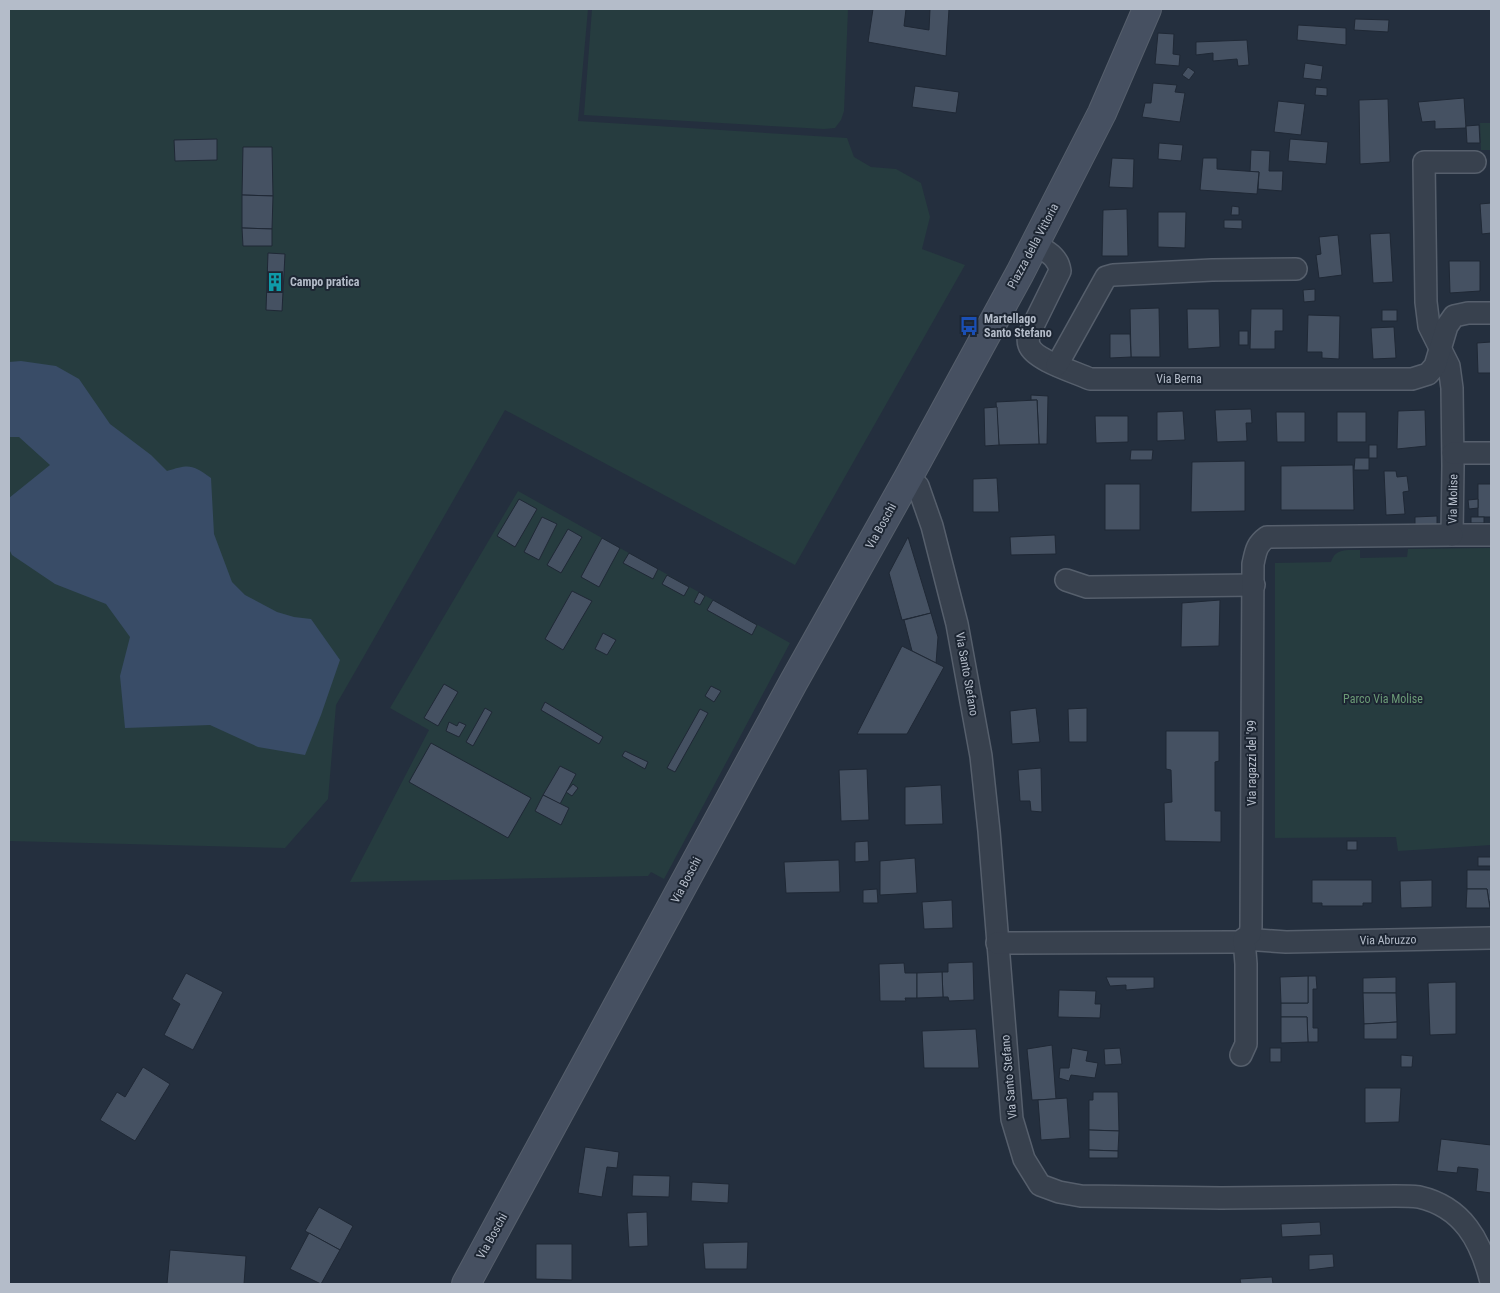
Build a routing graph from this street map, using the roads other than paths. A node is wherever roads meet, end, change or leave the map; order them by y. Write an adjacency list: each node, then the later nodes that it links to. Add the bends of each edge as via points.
1 (1147, 9): 3 (main road, Piazza della Vittoria, via 1102,113)
2 (1474, 162): 6 (street, via 1424,162 1426,302 1429,326)
3 (1035, 244): 7 (street, Via Berna, via 1055,258 1060,271 1030,330 1028,343 1037,354); 10 (main road, Piazza della Vittoria)
4 (1296, 269): 7 (street, via 1212,270 1106,277)
5 (1491, 313): 6 (street, Via Berna, via 1454,316)
6 (1440, 347): 7 (street, Via Berna, via 1435,366 1428,374 1412,379 1090,378); 8 (street, via 1450,366)
7 (1058, 365)
8 (1453, 453): 9 (street); 11 (street, Via Molise)
9 (1491, 453)
10 (908, 478): 17 (street, Via Santo Stefano, via 918,486 932,526 957,624 981,756); 20 (main road, Via Boschi)
11 (1452, 535): 12 (street, Via Molise); 14 (street, Via ragazzi del '99, via 1267,537 1256,550)
12 (1491, 535)
13 (1066, 580): 14 (street, via 1087,587)
14 (1254, 585): 16 (street, Via ragazzi del '99, via 1251,927 1250,934)
15 (1491, 938): 16 (street, Via Abruzzo, via 1286,942)
16 (1244, 939): 17 (street, via 1239,942); 18 (street, Via ragazzi del '99, via 1246,1044)
17 (997, 943): 19 (street, Via Santo Stefano, via 1012,1119 1024,1159 1040,1185 1081,1196 1418,1197 1437,1204 1465,1223 1475,1237)
18 (1241, 1055)
19 (1491, 1282)
20 (466, 1284)

